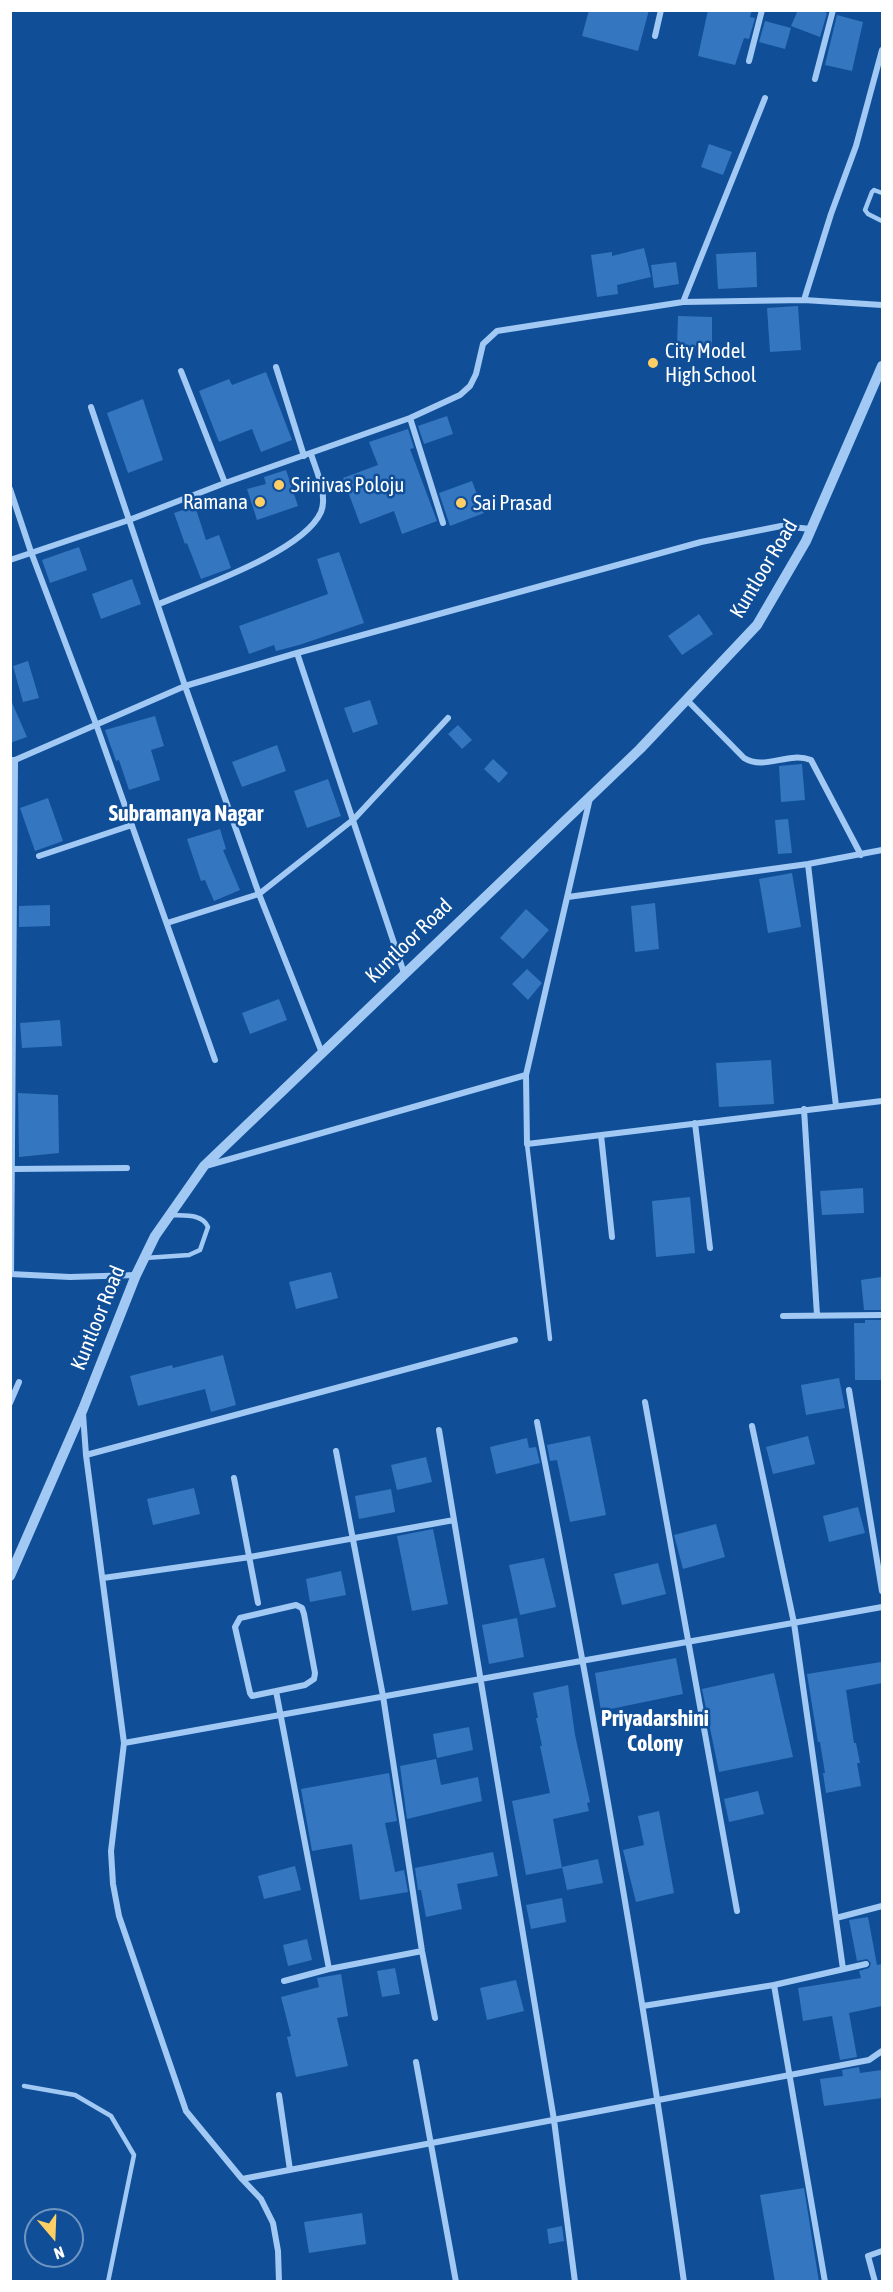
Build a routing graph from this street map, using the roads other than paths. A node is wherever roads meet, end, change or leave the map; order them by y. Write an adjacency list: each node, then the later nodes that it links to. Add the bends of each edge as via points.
1 (661, 10): 4 (street)
2 (762, 10): 6 (street)
3 (833, 10): 7 (street)
4 (655, 36)
5 (882, 50): 11 (street, via 856,146)
6 (749, 61)
7 (815, 79)
8 (765, 98): 12 (street)
9 (882, 193): 10 (lane, via 872,192 865,210)
10 (882, 221)
11 (804, 300): 12 (street); 13 (street)
12 (683, 302): 18 (street, via 497,332 483,344 470,386 460,395)
13 (882, 305)
14 (882, 366): 25 (street, Kuntloor Road)
15 (276, 367): 20 (street)
16 (181, 371): 21 (street)
17 (91, 407): 23 (street)
18 (410, 418): 19 (street); 24 (street)
19 (311, 453): 20 (street); 28 (street, via 323,495 313,524 262,560)
20 (304, 456): 21 (street)
21 (225, 483): 23 (street)
22 (10, 489): 26 (street)
23 (129, 520): 26 (street); 28 (street)
24 (443, 523)
25 (811, 529): 29 (street, via 781,526 701,542); 31 (street, Kuntloor Road, via 758,625)
26 (31, 552): 27 (street); 33 (street)
27 (10, 560)
28 (159, 604): 30 (street)
29 (297, 653): 30 (street); 36 (street)
30 (185, 686): 33 (street); 42 (street)
31 (687, 700): 35 (street, Kuntloor Road); 39 (street, via 751,762 796,756 811,760)
32 (448, 718): 36 (street)
33 (96, 724): 34 (street); 37 (street)
34 (13, 760): 57 (street)
35 (591, 794): 43 (street); 45 (street, Kuntloor Road)
36 (354, 819): 42 (street); 45 (street)
37 (132, 825): 40 (street); 44 (street)
38 (882, 850): 39 (street)
39 (861, 855): 41 (street)
40 (39, 856)
41 (808, 864): 43 (street); 50 (street)
42 (259, 894): 44 (street); 46 (street)
43 (568, 897): 48 (street)
44 (167, 923): 47 (street)
45 (404, 973): 46 (street, Kuntloor Road)
46 (322, 1053): 55 (street, Kuntloor Road)
47 (215, 1060)
48 (525, 1075): 54 (street); 55 (street)
49 (882, 1101): 50 (street)
50 (836, 1106): 51 (street)
51 (804, 1109): 52 (street); 64 (street)
52 (695, 1123): 53 (street); 60 (street)
53 (601, 1134): 54 (street); 59 (street)
54 (527, 1144): 67 (lane)
55 (204, 1166): 58 (street, Kuntloor Road)
56 (127, 1168): 57 (street)
57 (12, 1169): 62 (street)
58 (171, 1215): 61 (street, Kuntloor Road); 61 (lane, via 201,1217 206,1221 208,1227 200,1250 189,1255)
59 (612, 1237)
60 (710, 1248)
61 (145, 1258): 63 (street, Kuntloor Road)
62 (11, 1274): 63 (street)
63 (136, 1275): 73 (street, Kuntloor Road)
64 (817, 1315): 65 (street); 66 (street)
65 (882, 1315)
66 (783, 1316)
67 (550, 1339)
68 (515, 1340): 78 (street)
69 (19, 1382): 72 (street)
70 (849, 1390): 86 (street)
71 (645, 1402): 90 (street)
72 (10, 1403)
73 (82, 1409): 78 (street); 82 (street, Kuntloor Road)
74 (537, 1422): 91 (street)
75 (752, 1426): 89 (street)
76 (439, 1430): 80 (street)
77 (336, 1451): 81 (street)
78 (86, 1455): 85 (street)
79 (234, 1478): 83 (street)
80 (454, 1520): 81 (street); 92 (street)
81 (353, 1538): 83 (street); 94 (street)
82 (14, 1554): 84 (street, Kuntloor Road)
83 (250, 1557): 85 (street); 87 (street)
84 (10, 1576)
85 (103, 1578): 96 (street)
86 (882, 1591)
87 (258, 1603)
88 (882, 1607): 89 (street)
89 (794, 1623): 90 (street); 99 (street)
90 (688, 1641): 91 (street); 98 (street)
91 (584, 1659): 92 (street); 106 (street)
92 (480, 1678): 94 (street); 114 (street)
93 (276, 1691): 93 (street, via 305,1685 314,1679 304,1614 296,1605 236,1621 250,1693 258,1696); 95 (street)
94 (383, 1696): 95 (street); 100 (street)
95 (281, 1716): 96 (street); 102 (street)
96 (124, 1743): 117 (street, via 111,1851 119,1916 186,2111)
97 (882, 1905): 99 (street)
98 (737, 1911)
99 (836, 1918): 103 (street)
100 (422, 1951): 102 (street); 107 (street)
101 (866, 1964): 103 (street)
102 (329, 1969): 104 (street)
103 (843, 1969): 105 (street)
104 (284, 1981)
105 (774, 1985): 106 (street); 110 (street)
106 (643, 2006): 113 (street)
107 (435, 2018)
108 (882, 2051): 110 (street, via 869,2060)
109 (416, 2062): 115 (street)
110 (789, 2075): 113 (street); 124 (street)
111 (24, 2086): 119 (lane, via 75,2095 111,2116 134,2154)
112 (279, 2095): 116 (street)
113 (659, 2100): 114 (street); 123 (street)
114 (554, 2120): 115 (street); 122 (street)
115 (431, 2143): 116 (street); 121 (street)
116 (290, 2170): 117 (street)
117 (242, 2179): 120 (street, via 261,2199 273,2223)
118 (882, 2251): 125 (street, via 868,2256)
119 (108, 2282)
120 (279, 2282)
121 (456, 2282)
122 (575, 2282)
123 (684, 2282)
124 (825, 2282)
125 (875, 2282)

